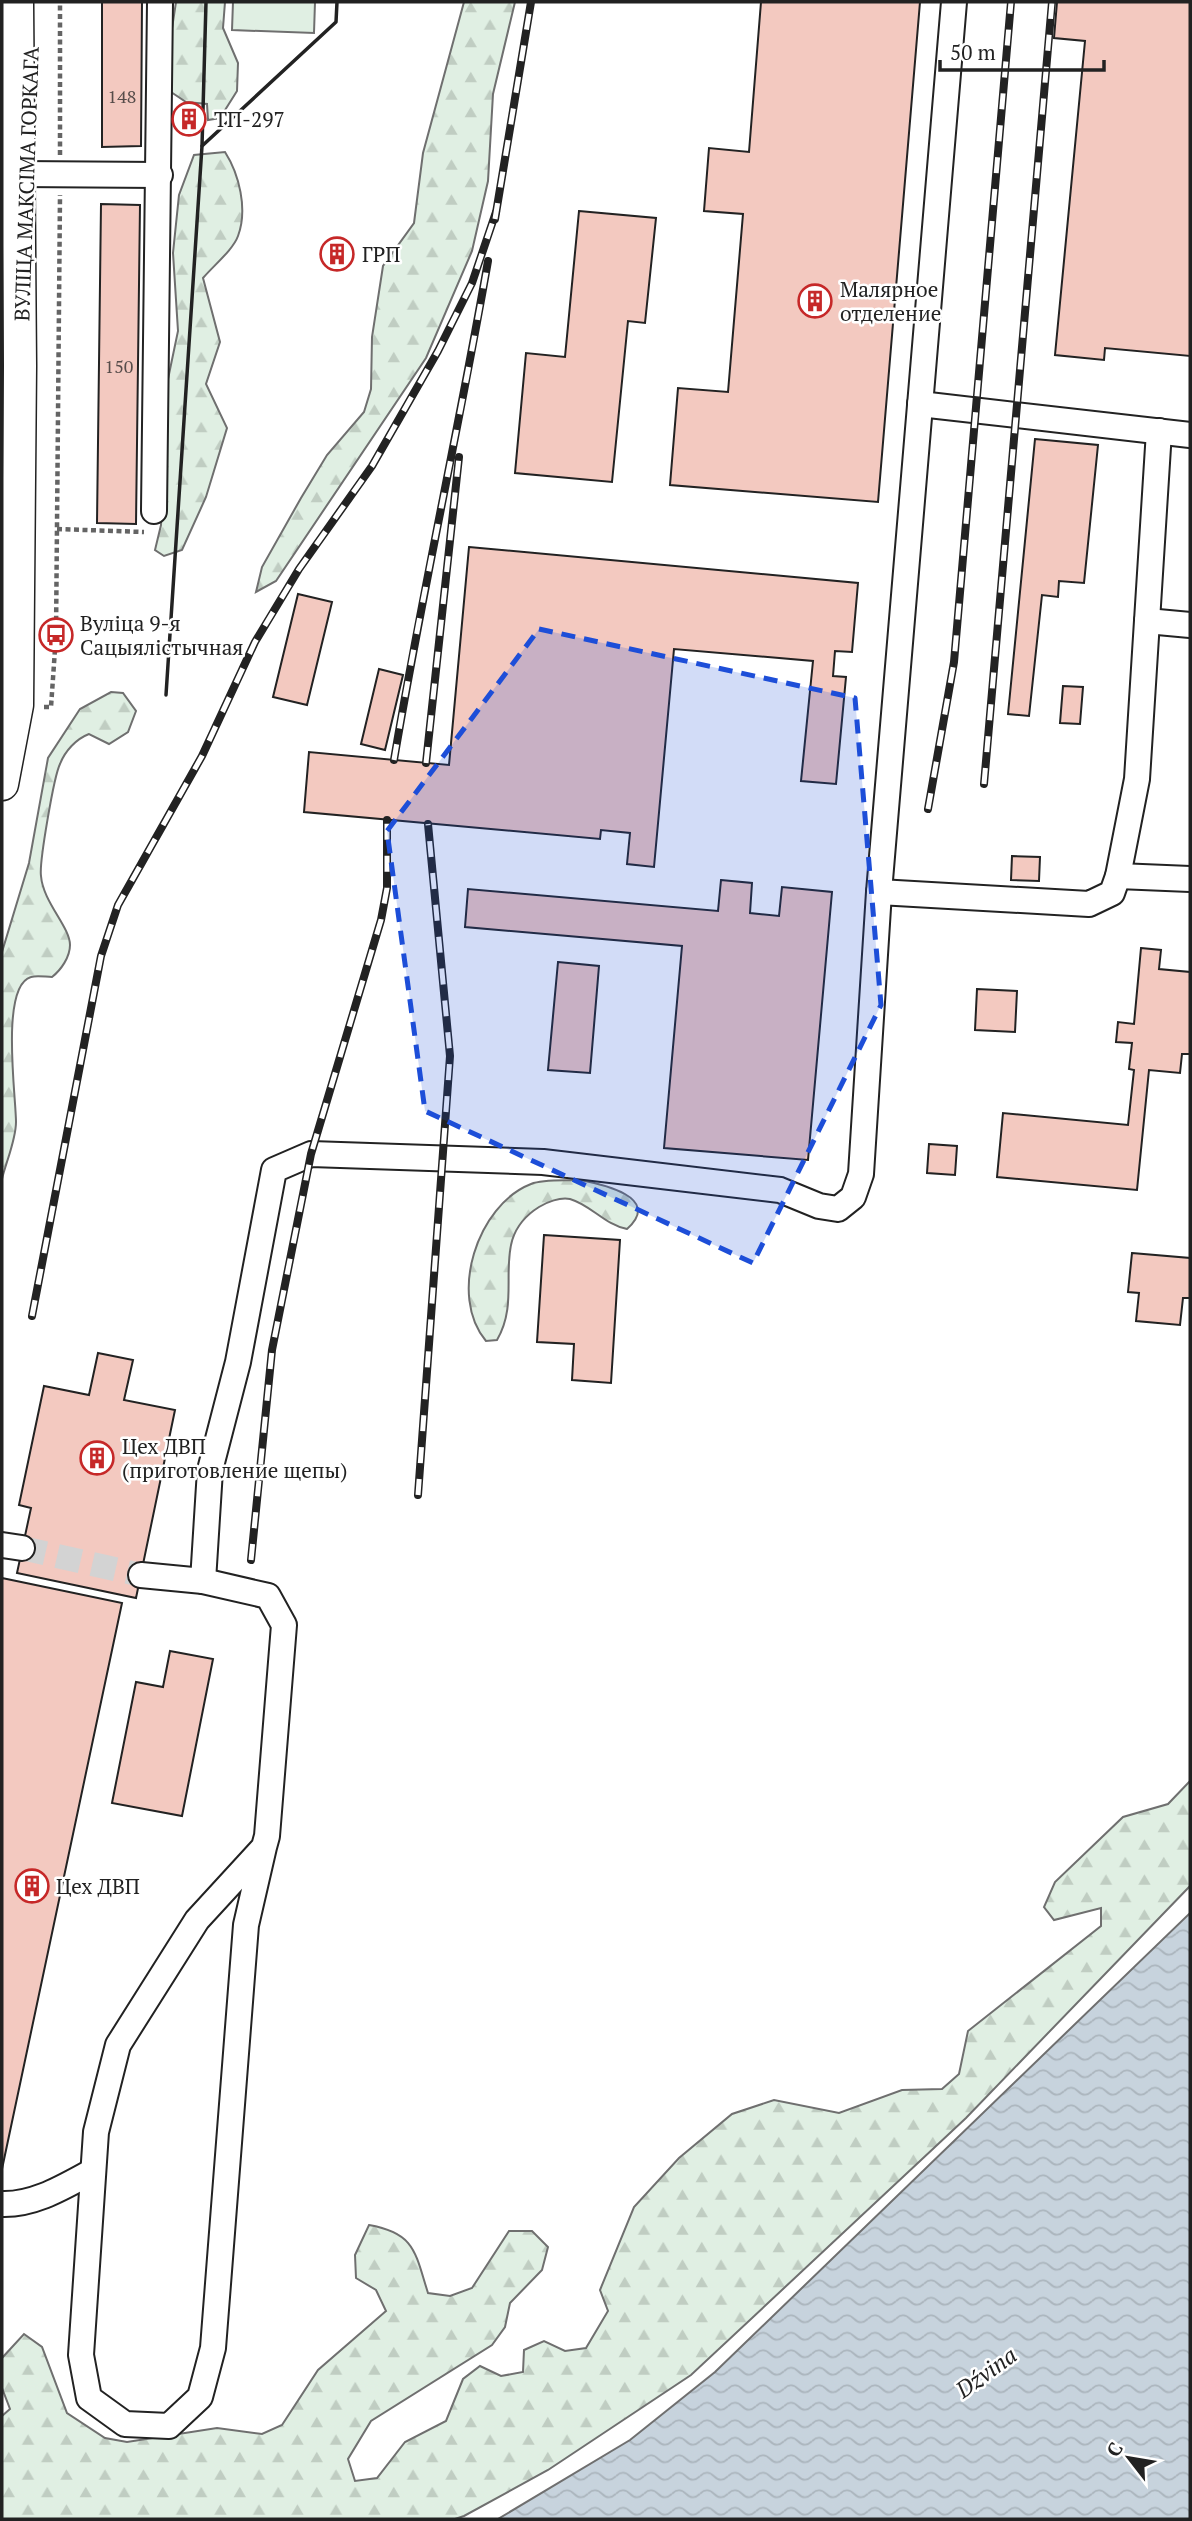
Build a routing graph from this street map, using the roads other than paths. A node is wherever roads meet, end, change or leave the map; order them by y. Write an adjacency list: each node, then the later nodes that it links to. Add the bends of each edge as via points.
1 (17, 2): 5 (main road, ВУЛІЦА МАКСІМА ГОРКАГА)
2 (30, 2): 5 (main road, ВУЛІЦА МАКСІМА ГОРКАГА)
3 (159, 2): 6 (lane)
4 (954, 2): 8 (lane)
5 (37, 174): 6 (lane); 7 (main road, ВУЛІЦА МАКСІМА ГОРКАГА)
6 (160, 175): 11 (lane)
7 (11, 365): 14 (main road, ВУЛІЦА МАКСІМА ГОРКАГА)
8 (920, 404): 9 (lane); 18 (lane)
9 (1159, 431): 10 (lane); 12 (lane)
10 (1190, 435)
11 (154, 511)
12 (1147, 621): 13 (lane); 16 (lane, via 1137,779)
13 (1190, 625)
14 (10, 657): 15 (main road, ВУЛІЦА МАКСІМА ГОРКАГА, via 17,705)
15 (2, 784)
16 (1118, 876): 17 (lane); 18 (lane, via 1112,893 1089,904)
17 (1190, 879)
18 (879, 892): 20 (lane, via 861,1174 853,1197 838,1209 780,1190 543,1162 312,1153 274,1170 238,1362 210,1471)
19 (141, 1575): 20 (lane)
20 (203, 1581): 21 (lane, via 268,1596 284,1625)
21 (264, 1847): 22 (lane, via 197,1920 118,2045 96,2132); 22 (lane, via 246,1925 213,2348 200,2397 169,2426 124,2424 89,2398 81,2355)
22 (93, 2171): 23 (lane, via 53,2193)
23 (2, 2204)

